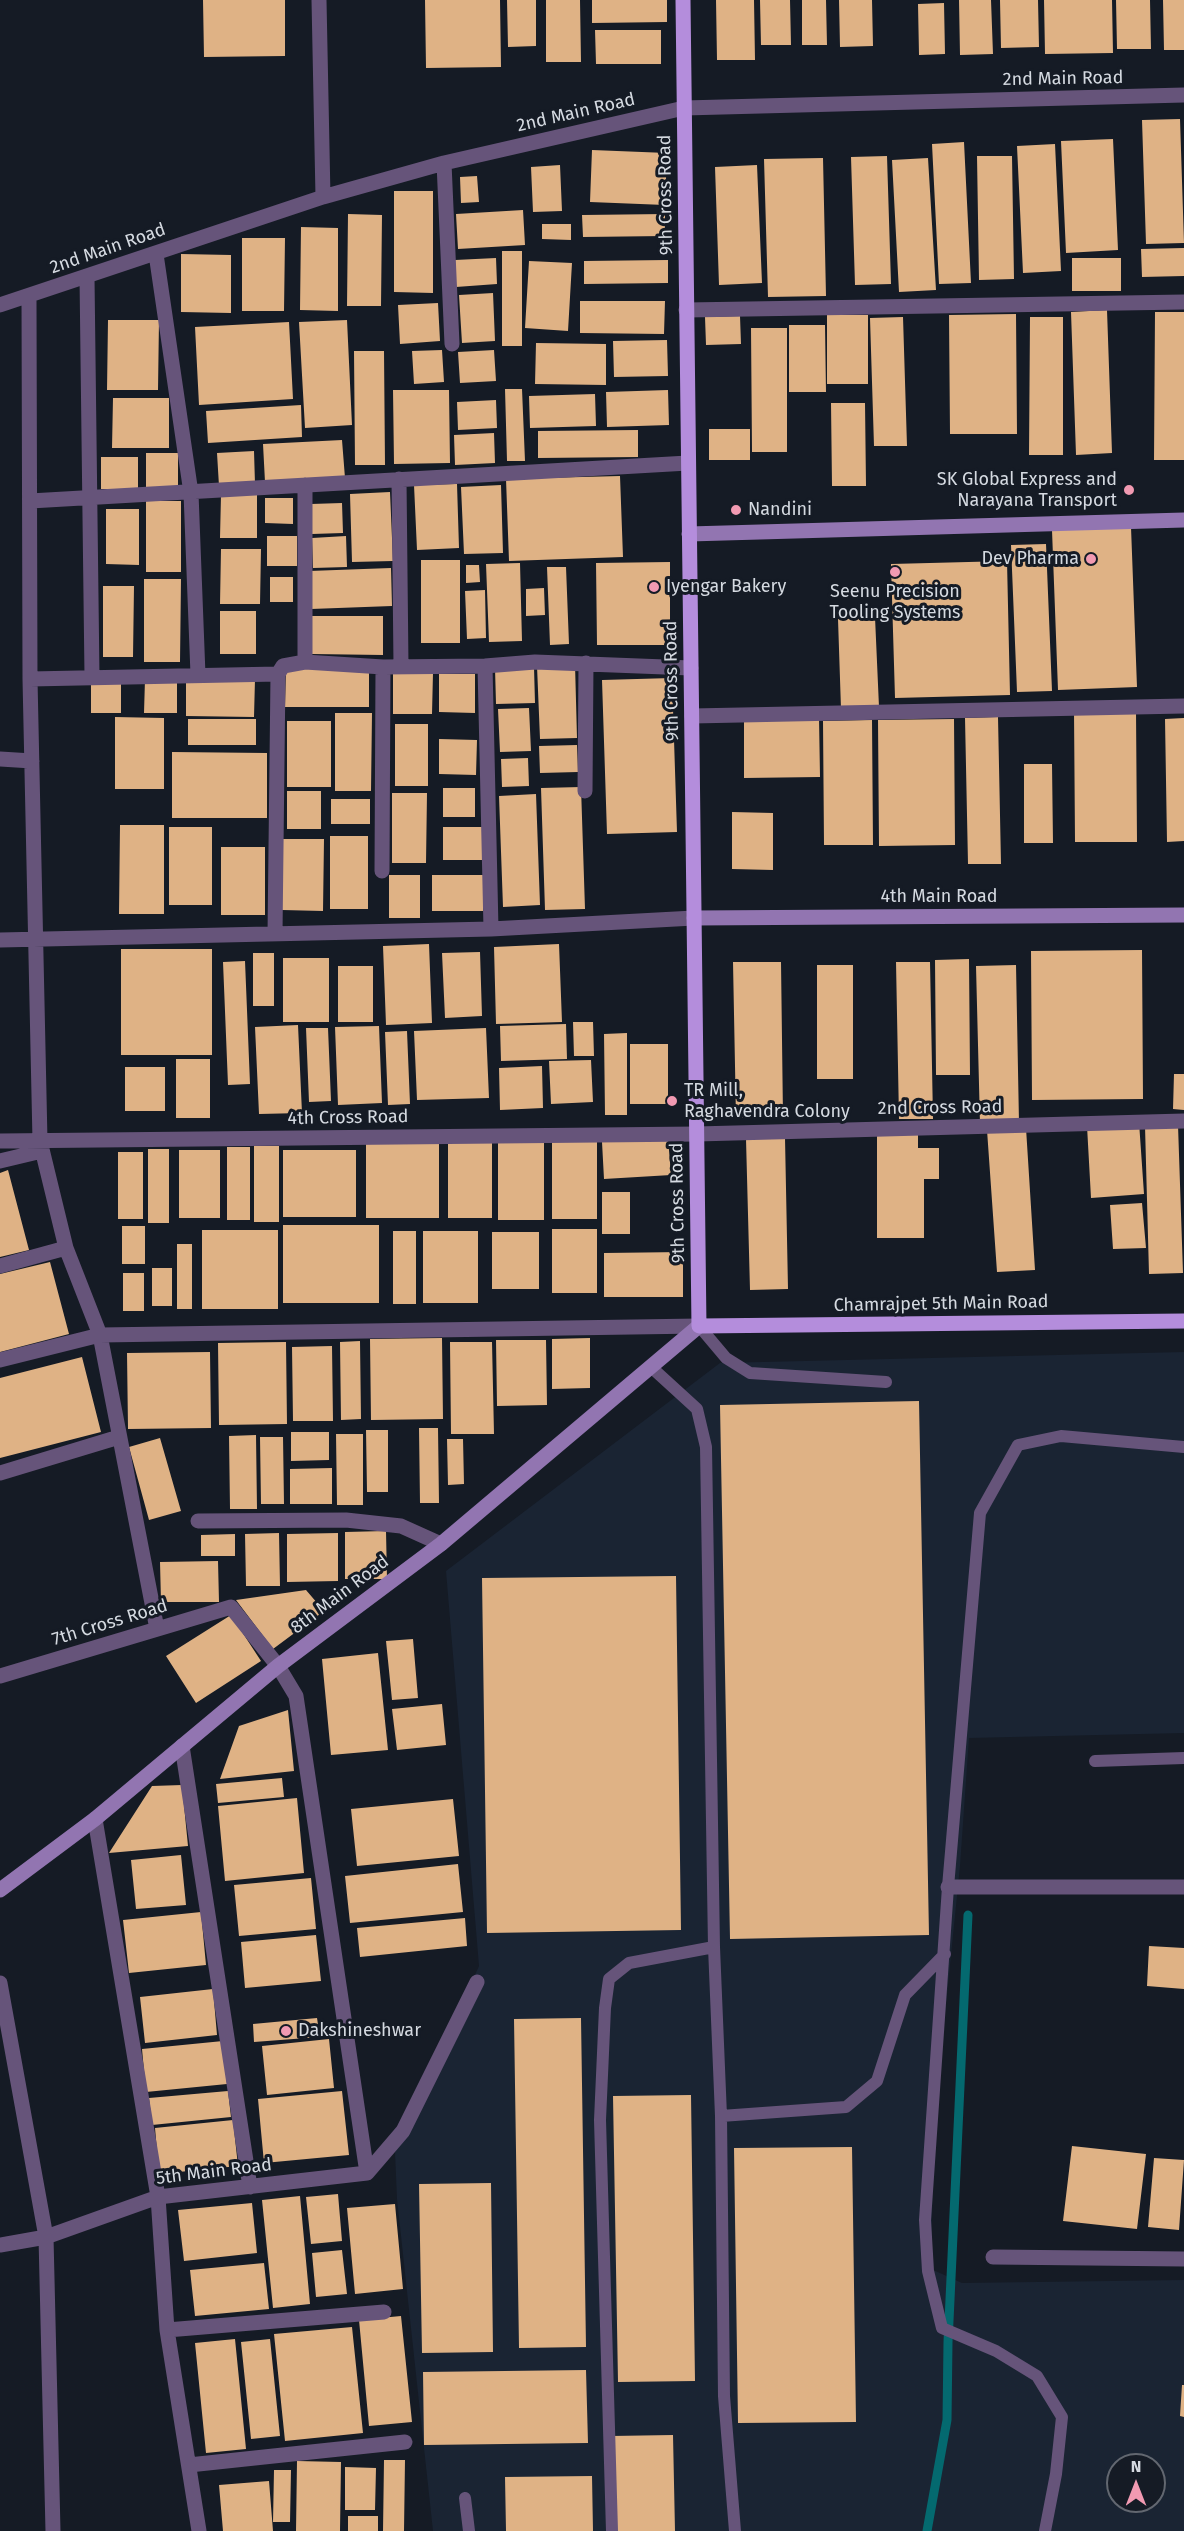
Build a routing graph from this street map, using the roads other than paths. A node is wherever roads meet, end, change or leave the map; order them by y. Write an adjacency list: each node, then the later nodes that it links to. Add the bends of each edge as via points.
1 (319, 0): 6 (street)
2 (683, 0): 4 (main road, 9th Cross Road)
3 (1184, 95): 4 (street, 2nd Main Road)
4 (684, 108): 5 (street, 2nd Main Road); 12 (main road, 9th Cross Road)
5 (444, 163): 6 (street, 2nd Main Road); 13 (street)
6 (323, 197): 7 (street, 2nd Main Road)
7 (156, 254): 8 (street, 2nd Main Road); 17 (street)
8 (87, 277): 9 (street, 2nd Main Road); 18 (street)
9 (29, 297): 11 (street, 2nd Main Road); 19 (street)
10 (1184, 302): 12 (street)
11 (0, 305)
12 (687, 310): 14 (main road, 9th Cross Road)
13 (452, 344)
14 (688, 463): 15 (street); 21 (main road, 9th Cross Road)
15 (399, 479): 16 (street); 24 (street)
16 (305, 485): 17 (street); 22 (street)
17 (191, 493): 18 (street); 29 (street)
18 (90, 497): 19 (street); 30 (street)
19 (30, 501): 31 (street)
20 (1184, 520): 21 (street)
21 (689, 534): 27 (main road, 9th Cross Road)
22 (305, 662): 26 (street); 28 (street, via 282,666)
23 (586, 663): 25 (street); 27 (street); 36 (street)
24 (401, 666): 25 (street); 26 (street)
25 (484, 666): 40 (street)
26 (383, 668): 37 (street)
27 (691, 668): 33 (main road, 9th Cross Road)
28 (278, 674): 29 (street); 41 (street)
29 (198, 675): 30 (street)
30 (92, 677): 31 (street)
31 (30, 679): 35 (street)
32 (1184, 706): 33 (street)
33 (692, 716): 39 (main road, 9th Cross Road)
34 (0, 759): 35 (street)
35 (32, 760): 42 (street)
36 (585, 790)
37 (382, 870)
38 (1184, 915): 39 (street, 4th Main Road)
39 (694, 918): 40 (street); 45 (main road, 9th Cross Road)
40 (491, 929): 41 (street)
41 (275, 933): 42 (street)
42 (35, 938): 43 (street); 47 (street)
43 (0, 940)
44 (1184, 1121): 45 (street, 2nd Cross Road)
45 (697, 1134): 47 (street, 4th Cross Road); 52 (main road, 9th Cross Road)
46 (0, 1141): 47 (street, 4th Cross Road)
47 (41, 1146): 48 (street); 49 (street)
48 (0, 1161)
49 (66, 1248): 50 (street); 53 (street)
50 (0, 1266)
51 (1184, 1321): 52 (main road, Chamrajpet 5th Main Road)
52 (699, 1326): 53 (street); 55 (street, 8th Main Road); 56 (lane, via 726,1358 750,1372)
53 (100, 1335): 54 (street); 57 (street)
54 (0, 1360)
55 (651, 1367): 61 (street, 8th Main Road); 72 (lane, via 697,1409 706,1447)
56 (886, 1382)
57 (118, 1437): 59 (street); 62 (street)
58 (1184, 1447): 69 (lane, via 1061,1436 1018,1445 980,1513)
59 (0, 1473)
60 (198, 1521): 61 (street, via 346,1520 401,1526)
61 (441, 1544): 63 (street, 8th Main Road)
62 (157, 1629): 63 (street, 7th Cross Road, via 231,1607); 64 (street, 7th Cross Road)
63 (278, 1666): 65 (street, 8th Main Road); 77 (street, via 296,1696)
64 (0, 1676)
65 (182, 1746): 68 (street, 8th Main Road); 78 (street)
66 (1184, 1758): 67 (lane)
67 (1095, 1761)
68 (95, 1819): 71 (street, 8th Main Road); 79 (street)
69 (948, 1887): 70 (street); 73 (lane)
70 (1184, 1887)
71 (0, 1890)
72 (714, 1947): 76 (lane); 92 (lane, via 629,1963 609,1979 600,2120)
73 (945, 1954): 76 (lane, via 905,1995 877,2080 846,2107); 94 (lane, via 925,2220 928,2271 942,2328 996,2351 1037,2376 1062,2417)
74 (477, 1982): 77 (street, via 403,2131)
75 (0, 1983): 80 (street)
76 (721, 2116): 93 (lane, via 724,2396)
77 (367, 2173): 78 (street, 5th Main Road)
78 (250, 2187): 79 (street, 5th Main Road)
79 (158, 2197): 80 (street, 5th Main Road); 85 (street)
80 (46, 2237): 81 (street, 5th Main Road); 89 (street)
81 (0, 2245)
82 (993, 2257): 83 (street)
83 (1184, 2259)
84 (384, 2312): 85 (street)
85 (167, 2330): 87 (street)
86 (405, 2442): 87 (street)
87 (189, 2465): 90 (street)
88 (465, 2498): 91 (lane)
89 (53, 2531)
90 (199, 2531)
91 (469, 2531)
92 (612, 2531)
93 (735, 2531)
94 (1045, 2531)

